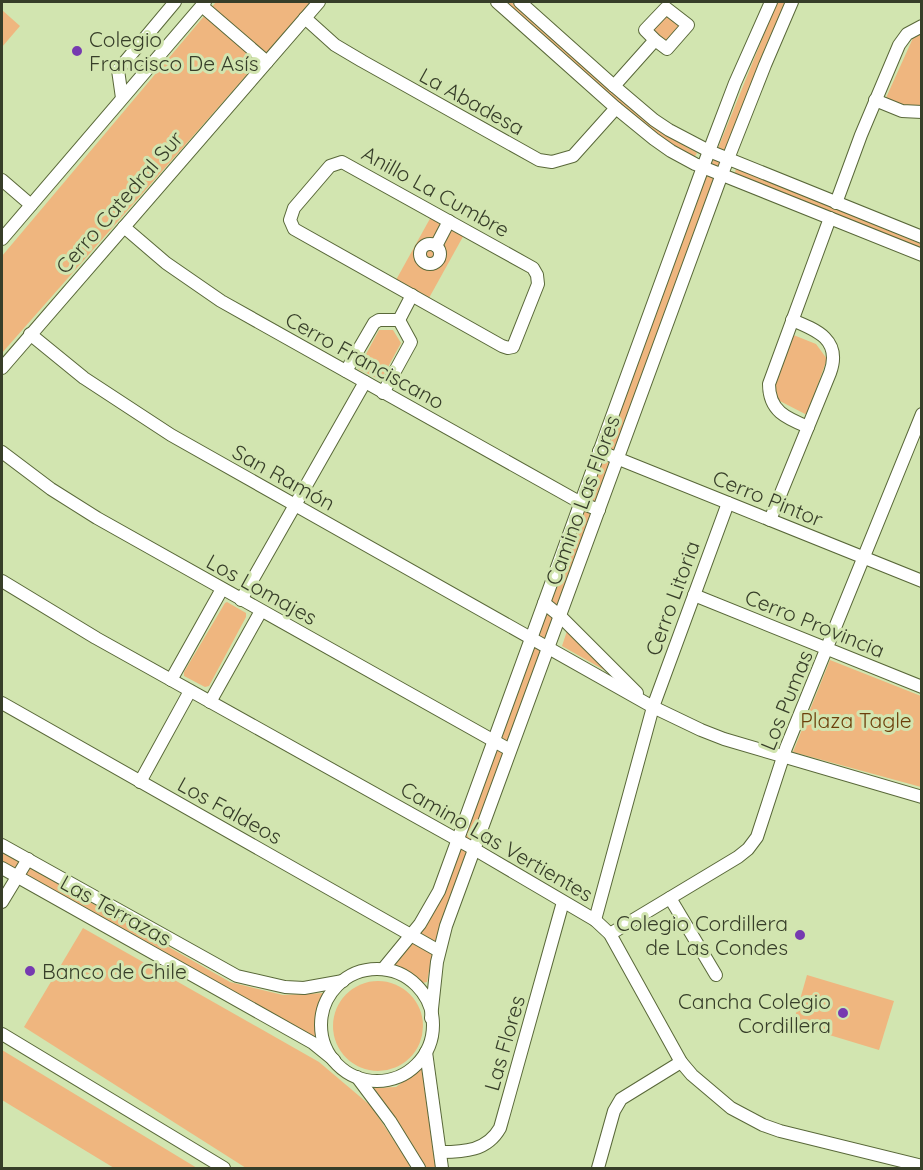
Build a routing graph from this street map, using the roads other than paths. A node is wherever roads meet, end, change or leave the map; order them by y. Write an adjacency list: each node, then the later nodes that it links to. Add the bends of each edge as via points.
1 (175, 2): 14 (street, via 118,70)
2 (319, 2): 9 (street, Cerro Catedral Sur)
3 (497, 2): 16 (street)
4 (771, 2): 18 (street, Camino Las Flores)
5 (792, 2): 19 (street, Camino Las Flores)
6 (203, 4): 12 (street); 14 (street)
7 (528, 4): 13 (street)
8 (661, 5): 11 (street, via 645,30); 11 (street, via 688,25 667,50)
9 (305, 18): 12 (street, Cerro Catedral Sur); 16 (street, La Abadesa, via 335,45 539,160 552,162 573,156)
10 (921, 26): 15 (street, via 902,39)
11 (655, 40): 13 (street)
12 (267, 62): 27 (street, Cerro Catedral Sur)
13 (614, 86): 18 (street, via 654,120)
14 (122, 98): 24 (street)
15 (875, 100): 17 (street, via 902,111); 23 (street)
16 (616, 108): 20 (street, via 662,146)
17 (921, 112)
18 (709, 151): 19 (street); 20 (street, Camino Las Flores)
19 (728, 159): 21 (street, Camino Las Flores); 23 (street)
20 (703, 167): 21 (street); 42 (street, Camino Las Flores)
21 (722, 174): 25 (street); 44 (street, Camino Las Flores)
22 (2, 180): 24 (street)
23 (836, 202): 28 (street)
24 (31, 205): 29 (street)
25 (830, 218): 31 (street); 34 (street)
26 (449, 221): 30 (street); 32 (street, Anillo La Cumbre, via 536,272 537,288 514,345 502,346); 32 (street, Anillo La Cumbre, via 342,162 330,166 292,212 290,220 297,232)
27 (124, 227): 35 (street, Cerro Catedral Sur); 37 (street, Cerro Franciscano, via 221,302)
28 (921, 237)
29 (2, 238)
30 (436, 246)
31 (921, 255)
32 (412, 295): 33 (street)
33 (399, 320): 37 (street, via 374,323); 39 (street, via 411,342)
34 (792, 320): 41 (street, via 770,377 769,392 780,414); 41 (street, via 819,332 829,342 833,355)
35 (30, 334): 36 (street, Cerro Catedral Sur); 47 (street, San Ramón, via 137,415)
36 (2, 368)
37 (345, 371): 38 (street, Cerro Franciscano)
38 (365, 382): 39 (street, Cerro Franciscano); 47 (street)
39 (383, 393): 45 (street, Cerro Franciscano)
40 (921, 414): 50 (street, Los Pumas)
41 (808, 427): 49 (street)
42 (599, 451): 44 (street, Cerro Pintor); 45 (street, Camino Las Flores)
43 (2, 452): 53 (street, Los Lomajes, via 97,518)
44 (618, 459): 46 (street, Cerro Pintor); 48 (street, Camino Las Flores)
45 (580, 503): 48 (street, Cerro Franciscano); 56 (street, Camino Las Flores)
46 (728, 503): 49 (street, Cerro Pintor); 54 (street, Cerro Litoria)
47 (295, 505): 55 (street); 59 (street, San Ramón)
48 (598, 510): 58 (street, Camino Las Flores)
49 (770, 520): 50 (street, Cerro Pintor)
50 (864, 558): 52 (street, Cerro Pintor); 61 (street, Los Pumas)
51 (2, 581): 62 (street, Camino Las Vertientes)
52 (921, 581)
53 (222, 590): 55 (street, Los Lomajes); 62 (street)
54 (694, 595): 61 (street, Cerro Provincia); 67 (street, Cerro Litoria)
55 (241, 600): 57 (street, Los Lomajes)
56 (544, 603): 58 (street); 59 (street, Camino Las Flores)
57 (261, 611): 65 (street); 68 (street, Los Lomajes)
58 (560, 616): 60 (street, Camino Las Flores); 67 (street)
59 (530, 639): 60 (street, San Ramón); 68 (street, Camino Las Flores)
60 (548, 649): 67 (street, San Ramón); 69 (street, Camino Las Flores)
61 (827, 649): 63 (street, Cerro Provincia); 70 (street, Los Pumas)
62 (171, 680): 64 (street, Camino Las Vertientes)
63 (921, 687)
64 (190, 691): 65 (street, Camino Las Vertientes); 71 (street)
65 (210, 702): 73 (street, Camino Las Vertientes)
66 (2, 703): 71 (street, Los Faldeos)
67 (650, 705): 70 (street, San Ramón, via 708,733); 82 (street, Cerro Litoria)
68 (493, 742): 69 (street, Los Lomajes); 73 (street, Camino Las Flores)
69 (510, 750): 75 (street, Camino Las Flores)
70 (783, 755): 72 (street, San Ramón); 79 (street, Los Pumas, via 752,845)
71 (140, 782): 84 (street, Los Faldeos)
72 (921, 797)
73 (457, 841): 75 (street, Camino Las Vertientes); 84 (street, Camino Las Flores, via 434,902)
74 (2, 845): 76 (street, Las Terrazas)
75 (474, 849): 81 (street, Camino Las Vertientes); 86 (street, Camino Las Flores)
76 (28, 859): 78 (street); 85 (street, Las Terrazas)
77 (2, 868): 78 (street, Las Terrazas)
78 (17, 877): 80 (street); 87 (street, Las Terrazas)
79 (670, 898): 83 (street, Los Pumas); 89 (street)
80 (2, 902)
81 (563, 902): 82 (street, Camino Las Vertientes); 97 (street, Las Flores, via 500,1128 482,1147)
82 (595, 920): 83 (street, Camino Las Vertientes)
83 (610, 934): 95 (street, Camino Las Vertientes)
84 (412, 935): 86 (street, Los Faldeos); 88 (street, Camino Las Flores)
85 (171, 940): 87 (street); 90 (street, Las Terrazas, via 237,976 256,982 304,988)
86 (439, 951): 91 (street, Camino Las Flores)
87 (161, 958): 94 (street, Las Terrazas, via 313,1043)
88 (383, 969): 90 (street, via 357,972); 91 (street, via 403,975 419,988)
89 (716, 975)
90 (343, 981): 94 (street, via 330,995 322,1020 322,1037)
91 (431, 1018): 93 (street)
92 (2, 1034): 99 (street)
93 (426, 1052): 96 (street, via 418,1064 400,1077 379,1082); 97 (street)
94 (334, 1060): 96 (street)
95 (681, 1062): 98 (street, Camino Las Vertientes, via 717,1098 763,1125); 102 (street, via 621,1099)
96 (357, 1077): 100 (street)
97 (441, 1152): 101 (street)
98 (921, 1166)
99 (224, 1168)
100 (419, 1168)
101 (442, 1168)
102 (598, 1168)

